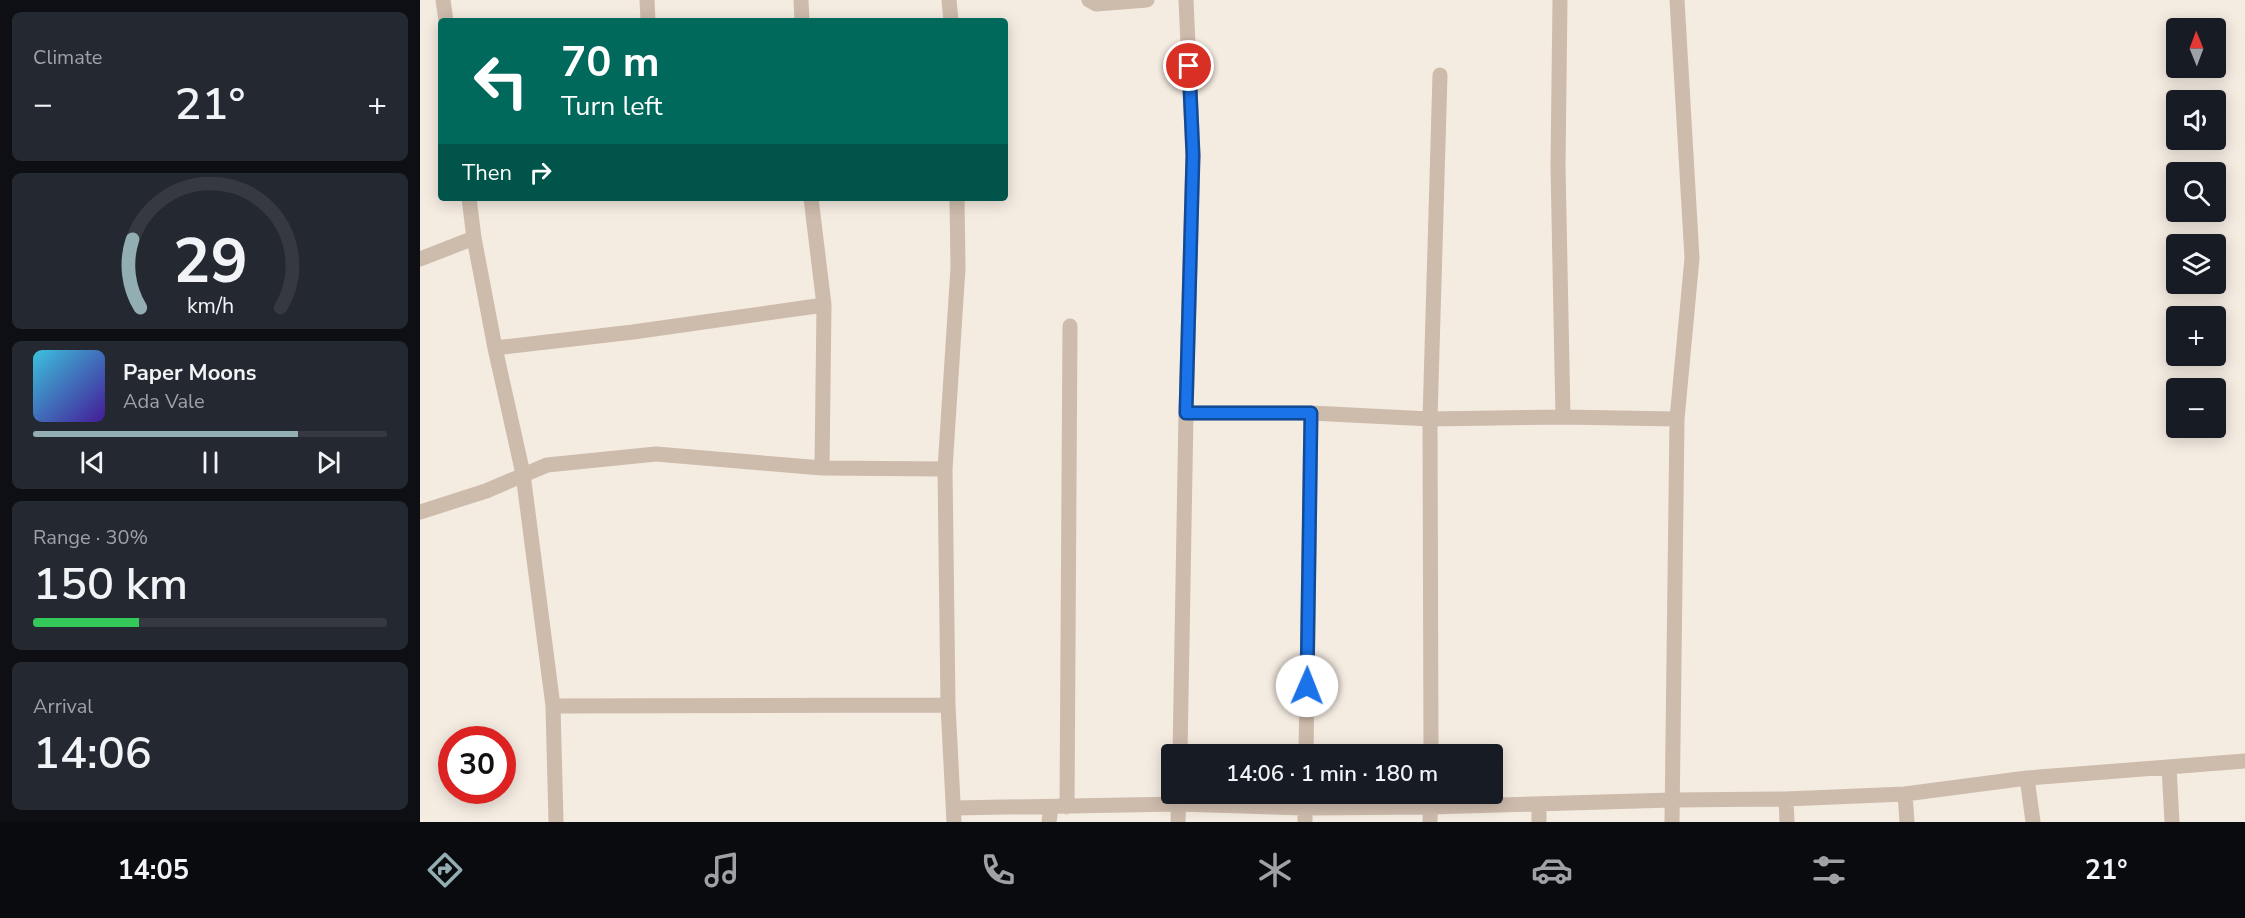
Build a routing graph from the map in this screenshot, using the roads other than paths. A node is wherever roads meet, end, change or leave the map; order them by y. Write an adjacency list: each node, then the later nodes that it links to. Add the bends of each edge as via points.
1 (443, 0): 10 (street)
2 (647, 0): 11 (street)
3 (801, 0): 12 (street)
4 (949, 0): 13 (street)
5 (1089, 0): 6 (street, via 1096,4)
6 (1148, 0)
7 (1186, 0): 23 (street, via 1193,155)
8 (1560, 0): 25 (street, via 1558,166)
9 (1677, 0): 27 (street, via 1692,258)
10 (446, 18)
11 (648, 18)
12 (802, 18)
13 (951, 18)
14 (1440, 75): 26 (street)
15 (469, 201): 18 (street)
16 (811, 201): 20 (street)
17 (957, 201): 29 (street)
18 (474, 238): 19 (street); 22 (street)
19 (420, 259)
20 (824, 305): 22 (street); 28 (street)
21 (1070, 326): 47 (street)
22 (495, 348): 30 (street)
23 (1186, 413): 24 (street); 34 (street)
24 (1311, 413): 26 (street); 35 (street)
25 (1563, 417): 26 (street); 27 (street)
26 (1430, 419): 36 (street)
27 (1677, 419): 43 (street)
28 (822, 468): 29 (street); 30 (street, via 656,454 547,465)
29 (945, 469): 32 (street)
30 (523, 474): 31 (street, via 486,491); 33 (street)
31 (420, 512)
32 (948, 705): 33 (street); 51 (street)
33 (553, 706): 52 (street)
34 (1180, 744)
35 (1306, 744)
36 (1431, 744)
37 (2245, 761): 38 (street)
38 (2169, 767): 39 (street); 59 (street)
39 (2027, 778): 40 (street); 58 (street)
40 (1905, 794): 41 (street); 57 (street)
41 (1786, 799): 43 (street); 56 (street)
42 (1161, 800): 47 (street)
43 (1672, 800): 46 (street); 55 (street)
44 (1179, 804): 53 (street)
45 (1249, 804): 48 (street)
46 (1539, 804): 49 (street); 54 (street)
47 (1067, 807): 50 (street)
48 (1305, 808): 49 (street)
49 (1430, 808)
50 (1050, 814): 51 (street)
51 (954, 815)
52 (556, 822)
53 (1178, 822)
54 (1539, 822)
55 (1672, 822)
56 (1787, 822)
57 (1908, 822)
58 (2033, 822)
59 (2172, 822)

